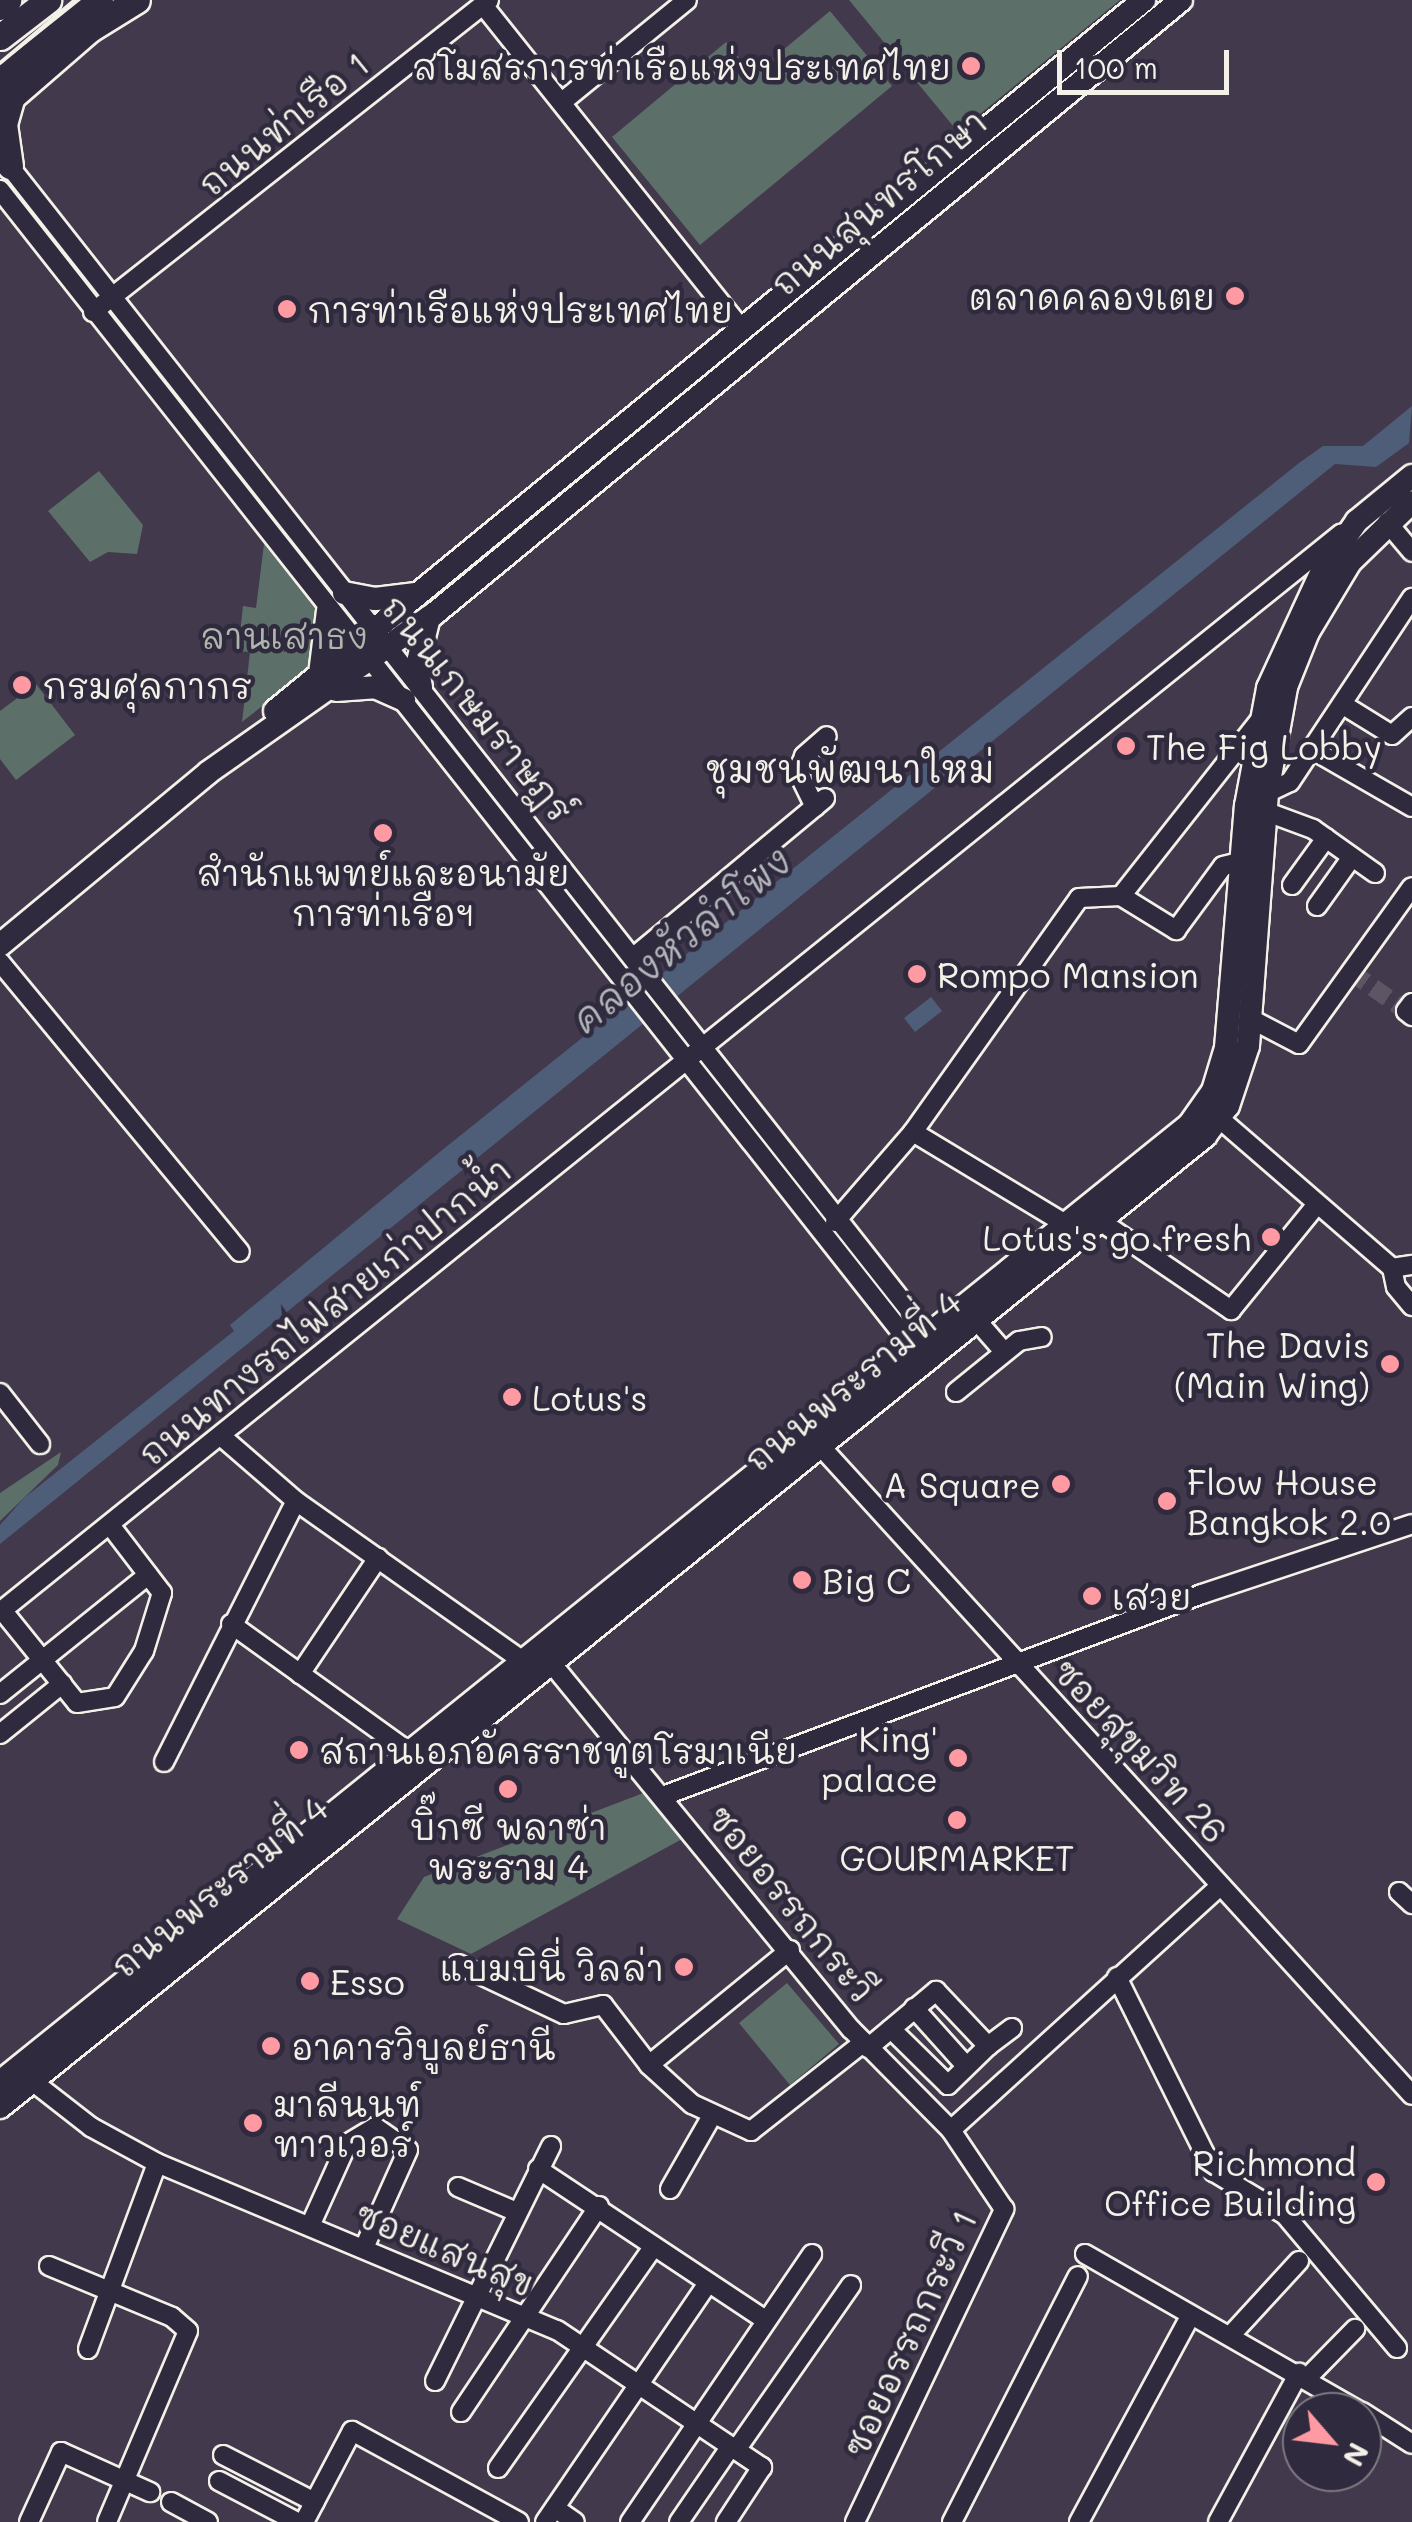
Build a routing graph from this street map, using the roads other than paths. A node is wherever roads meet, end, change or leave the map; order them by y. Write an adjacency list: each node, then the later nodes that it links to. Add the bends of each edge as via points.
1 (8, 0): 10 (highway)
2 (48, 0): 11 (highway)
3 (100, 0): 13 (highway)
4 (137, 0): 13 (highway)
5 (687, 0): 14 (street)
6 (1144, 0): 18 (main road, ถนนสุนทรโกษา)
7 (1162, 0): 12 (main road)
8 (1180, 0): 12 (main road, ถนนสุนทรโกษา)
9 (486, 2): 14 (street); 16 (street, ถนนท่าเรือ 1)
10 (0, 7)
11 (0, 37)
12 (1070, 89): 28 (main road, ถนนสุนทรโกษา)
13 (4, 94): 15 (highway)
14 (562, 102): 18 (street)
15 (3, 170): 16 (street, ถนนเกษมราษฎร์); 17 (street, ถนนเกษมราษฎร์)
16 (119, 298): 17 (street, ถนนท่าเรือ 1); 25 (street, ถนนเกษมราษฎร์)
17 (93, 312): 27 (street, ถนนเกษมราษฎร์)
18 (742, 328): 24 (main road, ถนนสุนทรโกษา)
19 (1412, 476): 21 (main road, ถนนพระรามที่ 4)
20 (1412, 502): 22 (main road, ถนนพระรามที่ 4)
21 (1357, 521): 34 (main road, ถนนพระรามที่ 4, via 1293,622); 56 (street)
22 (1388, 522): 23 (street); 37 (main road, ถนนพระรามที่ 4, via 1343,573 1296,660 1279,711)
23 (1412, 552)
24 (422, 592): 25 (main road, via 386,599); 29 (main road, ถนนสุนทรโกษา)
25 (344, 593): 29 (street, ถนนเกษมราษฎร์)
26 (1412, 598): 32 (street)
27 (328, 611): 29 (street, ถนนเกษมราษฎร์); 30 (main road)
28 (429, 618): 29 (main road, ถนนสุนทรโกษา); 31 (main road)
29 (373, 646): 30 (main road); 31 (street, ถนนเกษมราษฎร์)
30 (324, 684): 31 (main road); 49 (main road); 50 (main road)
31 (412, 694): 40 (street, ถนนเกษมราษฎร์); 43 (street, ถนนเกษมราษฎร์)
32 (1345, 706): 33 (street, via 1396,735); 36 (street)
33 (1412, 717)
34 (1259, 721): 42 (main road, ถนนพระรามที่ 4); 47 (street)
35 (827, 736): 52 (street, via 798,772 820,802)
36 (1313, 750): 37 (street); 38 (street)
37 (1267, 802): 39 (street); 55 (main road, ถนนพระรามที่ 4)
38 (1412, 807)
39 (1326, 838): 41 (street); 45 (street)
40 (552, 852): 43 (street); 52 (street, ถนนเกษมราษฎร์)
41 (1352, 857): 44 (street); 48 (street)
42 (1243, 861): 47 (street, via 1224,866 1176,930); 64 (main road, ถนนพระรามที่ 4, via 1226,1048 1213,1092 1171,1142)
43 (536, 864): 57 (street, ถนนเกษมราษฎร์)
44 (1375, 873)
45 (1292, 885)
46 (1412, 887): 55 (street, via 1299,1044)
47 (1121, 896): 59 (street, via 1079,898)
48 (1316, 906)
49 (0, 934)
50 (0, 946)
51 (0, 962): 65 (street)
52 (641, 963): 56 (street, ถนนเกษมราษฎร์)
53 (1412, 1003): 54 (street, via 1406,1011)
54 (1412, 1016)
55 (1251, 1020): 58 (main road, ถนนพระรามที่ 4, via 1243,1072)
56 (702, 1044): 57 (street, ถนนทางรถไฟสายเก่าปากน้ำ); 60 (street, ถนนเกษมราษฎร์)
57 (686, 1057): 60 (street, ถนนเกษมราษฎร์); 75 (street, ถนนทางรถไฟสายเก่าปากน้ำ)
58 (1220, 1119): 61 (street); 63 (main road, ถนนพระรามที่ 4)
59 (913, 1132): 62 (street); 64 (street)
60 (794, 1184): 62 (street, ถนนเกษมราษฎร์); 71 (street, ถนนเกษมราษฎร์)
61 (1317, 1204): 63 (street, via 1231,1310); 67 (street)
62 (835, 1222): 71 (street, ถนนเกษมราษฎร์)
63 (1102, 1223): 69 (main road, ถนนพระรามที่ 4)
64 (1066, 1225): 71 (main road, ถนนพระรามที่ 4)
65 (240, 1252)
66 (1412, 1265): 67 (street)
67 (1392, 1268): 68 (street, via 1396,1287)
68 (1412, 1306)
69 (978, 1323): 71 (main road, ถนนพระรามที่ 4); 72 (street)
70 (1042, 1337): 72 (street, via 1024,1338)
71 (927, 1349): 77 (main road, ถนนพระรามที่ 4); 85 (main road, ถนนพระรามที่ 4)
72 (1004, 1352): 73 (street)
73 (956, 1392)
74 (0, 1394): 76 (street)
75 (221, 1436): 78 (street, ซอยอรรถกระวี); 79 (street, ถนนทางรถไฟสายเก่าปากน้ำ)
76 (40, 1444)
77 (823, 1449): 85 (main road, ถนนพระรามที่ 4); 87 (street, ซอยสุขุมวิท 26)
78 (296, 1501): 81 (street, ซอยอรรถกระวี); 84 (street)
79 (110, 1524): 82 (street); 83 (street, ถนนทางรถไฟสายเก่าปากน้ำ)
80 (1412, 1524): 87 (street)
81 (378, 1558): 85 (street, ซอยอรรถกระวี); 88 (street)
82 (148, 1574): 86 (street); 89 (street, via 161,1602 126,1685 93,1704 77,1703)
83 (1, 1611): 86 (street)
84 (231, 1624): 88 (street); 93 (street)
85 (538, 1658): 92 (main road, ถนนพระรามที่ 4); 94 (street, ซอยอรรถกระวี); 106 (main road, ถนนพระรามที่ 4)
86 (42, 1660): 89 (street); 90 (street)
87 (1017, 1664): 94 (street); 95 (street, ซอยสุขุมวิท 26)
88 (300, 1674): 92 (street)
89 (62, 1684): 91 (street)
90 (0, 1694)
91 (0, 1734)
92 (409, 1752): 106 (main road, ถนนพระรามที่ 4)
93 (164, 1762)
94 (663, 1796): 96 (street, ซอยอรรถกระวี)
95 (1220, 1886): 98 (street); 107 (street, ซอยสุขุมวิท 26)
96 (790, 1950): 102 (street, ซอยอรรถกระวี); 104 (street)
97 (458, 1964): 104 (street, via 564,2014 603,2004)
98 (1117, 1977): 110 (street); 136 (street, via 1214,2172 1285,2215)
99 (914, 2008): 101 (street); 103 (street, via 938,1991); 105 (street)
100 (1012, 2028): 103 (street)
101 (891, 2029): 102 (street); 105 (street, via 945,2084)
102 (866, 2045): 109 (street, via 757,2129); 110 (street, ซอยอรรถกระวี)
103 (988, 2046): 105 (street)
104 (650, 2064): 109 (street)
105 (966, 2066)
106 (11, 2075): 108 (main road, ถนนพระรามที่ 4); 112 (street, ซอยแสนสุข)
107 (1412, 2095)
108 (0, 2107)
109 (713, 2114): 115 (street)
110 (951, 2130): 164 (street, ซอยอรรถกระวี 1, via 1004,2209)
111 (551, 2146): 113 (street)
112 (157, 2163): 118 (street, ซอยแสนสุข); 128 (street)
113 (538, 2169): 116 (street); 117 (street)
114 (458, 2186): 117 (street)
115 (670, 2189)
116 (598, 2206): 119 (street); 131 (street)
117 (517, 2212): 129 (street)
118 (310, 2226): 120 (street, ซอยแสนสุข); 120 (street, via 347,2144 375,2127 408,2150)
119 (654, 2246): 126 (street); 135 (street)
120 (364, 2248): 129 (street, ซอยแสนสุข)
121 (812, 2254): 132 (street)
122 (1085, 2254): 130 (street)
123 (1299, 2261): 134 (street)
124 (49, 2266): 128 (street)
125 (1078, 2276): 165 (street)
126 (708, 2283): 132 (street); 140 (street)
127 (851, 2285): 146 (street)
128 (114, 2292): 137 (street); 149 (street, via 188,2330)
129 (476, 2297): 131 (street, ซอยแสนสุข); 139 (street)
130 (1190, 2315): 134 (street); 166 (street)
131 (525, 2317): 135 (street, ซอยแสนสุข); 142 (street)
132 (765, 2320): 143 (street)
133 (1355, 2329): 138 (street)
134 (1230, 2336): 138 (street)
135 (582, 2346): 140 (street, ซอยแสนสุข); 148 (street)
136 (1397, 2348)
137 (88, 2350)
138 (1303, 2376): 141 (street); 167 (street)
139 (435, 2381)
140 (640, 2385): 143 (street, ซอยแสนสุข); 154 (street)
141 (1329, 2392)
142 (461, 2412)
143 (698, 2425): 146 (street, ซอยแสนสุข); 161 (street)
144 (1382, 2425): 145 (street)
145 (1412, 2444)
146 (734, 2448): 162 (street); 163 (street, ซอยแสนสุข, via 763,2468)
147 (223, 2455): 153 (street)
148 (498, 2468)
149 (126, 2481): 151 (street); 155 (street, via 62,2452); 156 (street)
150 (219, 2481): 158 (street)
151 (150, 2492)
152 (171, 2502): 157 (street)
153 (315, 2502): 158 (street); 159 (street, via 352,2431)
154 (550, 2515): 160 (street)
155 (36, 2520)
156 (107, 2522)
157 (208, 2522)
158 (300, 2522)
159 (518, 2522)
160 (575, 2522)
161 (630, 2522)
162 (679, 2522)
163 (726, 2522)
164 (855, 2522)
165 (952, 2522)
166 (1078, 2522)
167 (1218, 2522)

